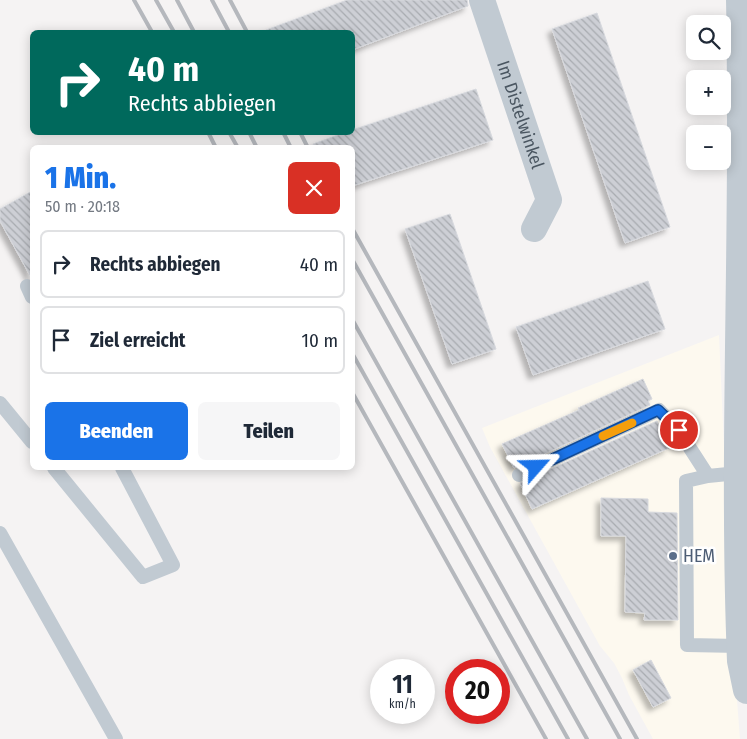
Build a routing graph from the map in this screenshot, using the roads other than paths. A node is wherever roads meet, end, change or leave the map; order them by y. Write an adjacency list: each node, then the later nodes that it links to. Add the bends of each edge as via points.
1 (482, 0): 3 (street, Im Distelwinkel, via 548,200)
2 (740, 0): 8 (street)
3 (534, 228)
4 (0, 403): 5 (lane)
5 (30, 440)
6 (56, 470): 7 (lane, via 143,576 173,565)
7 (123, 470)
8 (738, 473): 10 (lane); 12 (street)
9 (519, 475): 10 (lane, via 658,410 679,430)
10 (708, 476): 12 (lane, via 686,481 686,645)
11 (0, 533): 14 (lane)
12 (740, 646): 13 (street)
13 (747, 690)
14 (116, 739)

